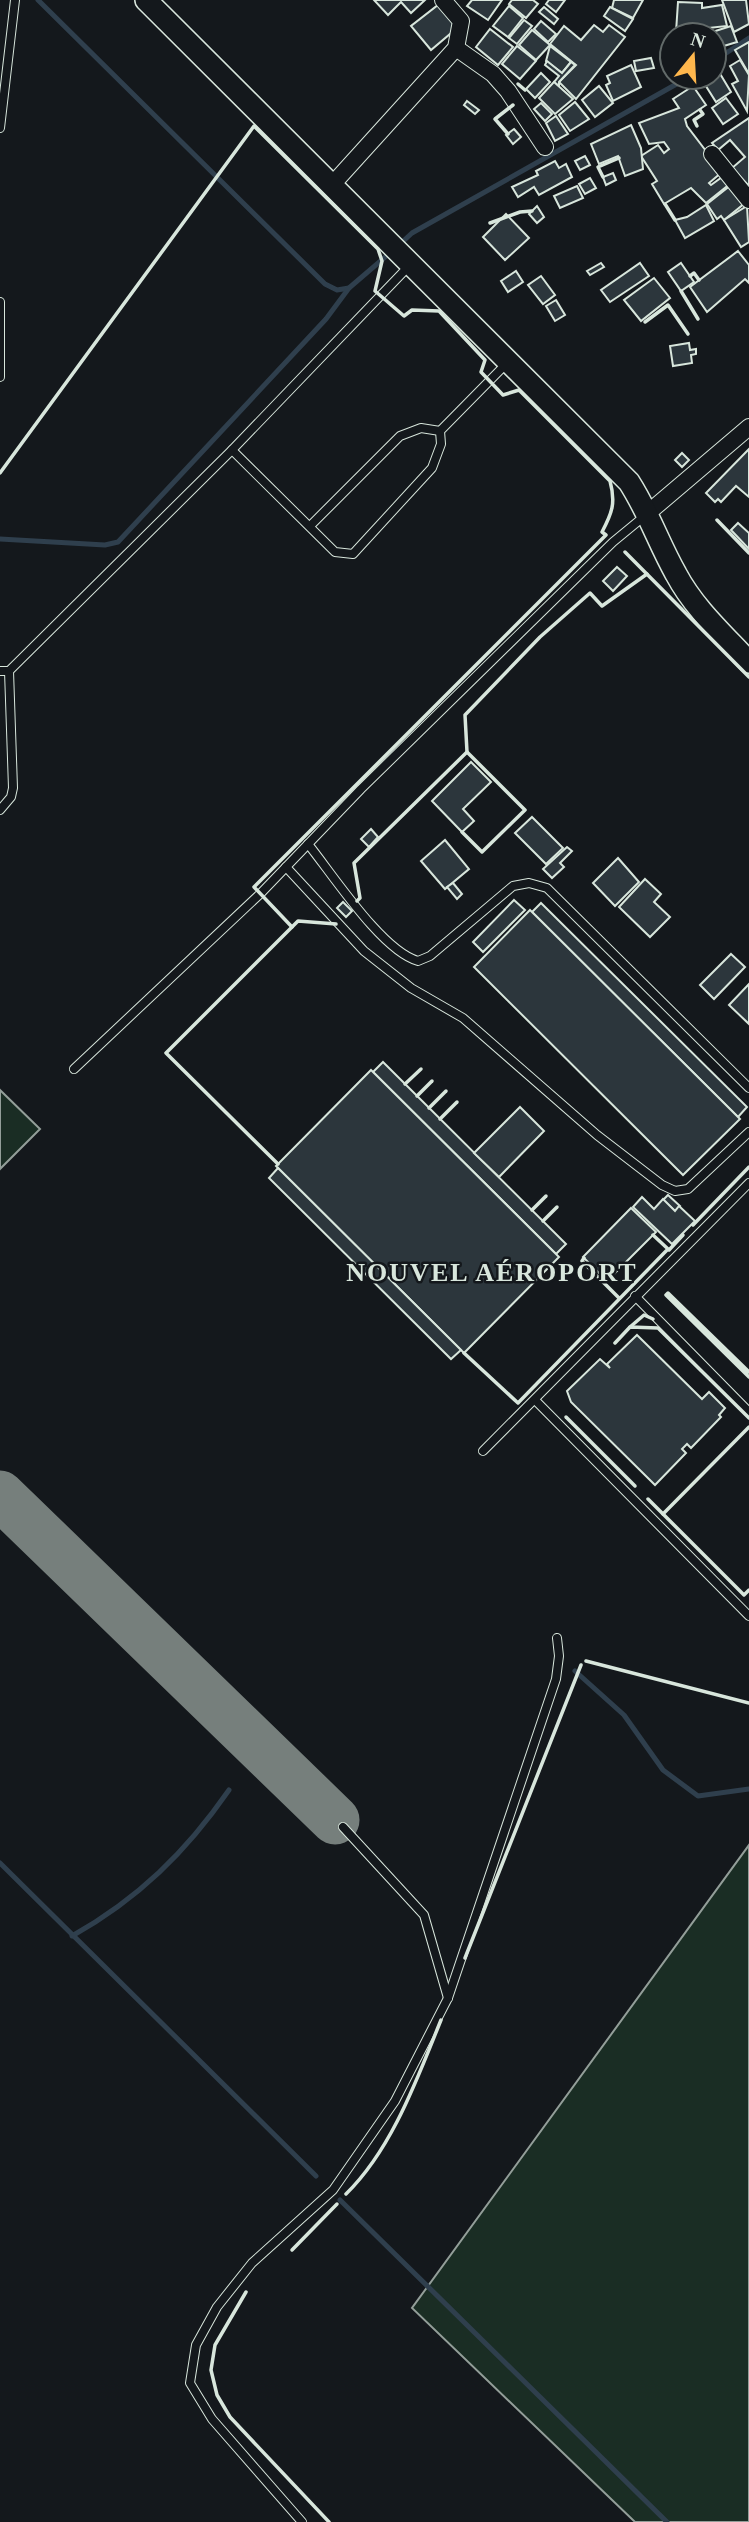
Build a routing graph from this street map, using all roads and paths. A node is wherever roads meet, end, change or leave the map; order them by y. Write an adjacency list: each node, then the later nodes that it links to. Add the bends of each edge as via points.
1 (15, 0): 5 (lane)
2 (146, 0): 8 (street)
3 (443, 0): 4 (street, via 461,21)
4 (456, 48): 6 (street, via 494,74); 8 (street)
5 (0, 128)
6 (545, 147)
7 (712, 154): 9 (street)
8 (331, 186): 10 (street)
9 (749, 200)
10 (411, 264): 12 (street); 17 (lane)
11 (0, 302): 13 (lane)
12 (509, 362): 16 (lane); 18 (street, via 628,482)
13 (1, 365): 14 (lane)
14 (0, 377)
15 (749, 427): 18 (street)
16 (440, 431): 19 (lane, via 421,428 400,436); 19 (lane, via 441,444 432,468 353,554 335,552)
17 (232, 450): 19 (lane); 21 (lane)
18 (649, 513): 20 (street, via 677,576 698,607); 23 (lane, via 603,551)
19 (310, 526)
20 (749, 662)
21 (4, 671): 22 (lane, via 13,788)
22 (0, 810)
23 (308, 844): 24 (lane); 26 (lane, via 385,940 406,958 418,961 430,956 513,886 529,883 547,888)
24 (286, 867): 25 (lane); 27 (lane, via 364,951 411,988 463,1018 662,1185 675,1191 688,1189)
25 (74, 1069)
26 (749, 1088)
27 (749, 1132)
28 (749, 1182): 29 (lane)
29 (635, 1296): 30 (lane); 31 (lane)
30 (535, 1400): 32 (lane); 33 (lane)
31 (749, 1412)
32 (482, 1451)
33 (749, 1616)
34 (557, 1638): 36 (lane, via 555,1679)
35 (343, 1827): 36 (lane, via 424,1915)
36 (448, 1998): 37 (lane, via 395,2101 332,2190 252,2263 217,2307 196,2345 190,2383 212,2419)
37 (302, 2522)

